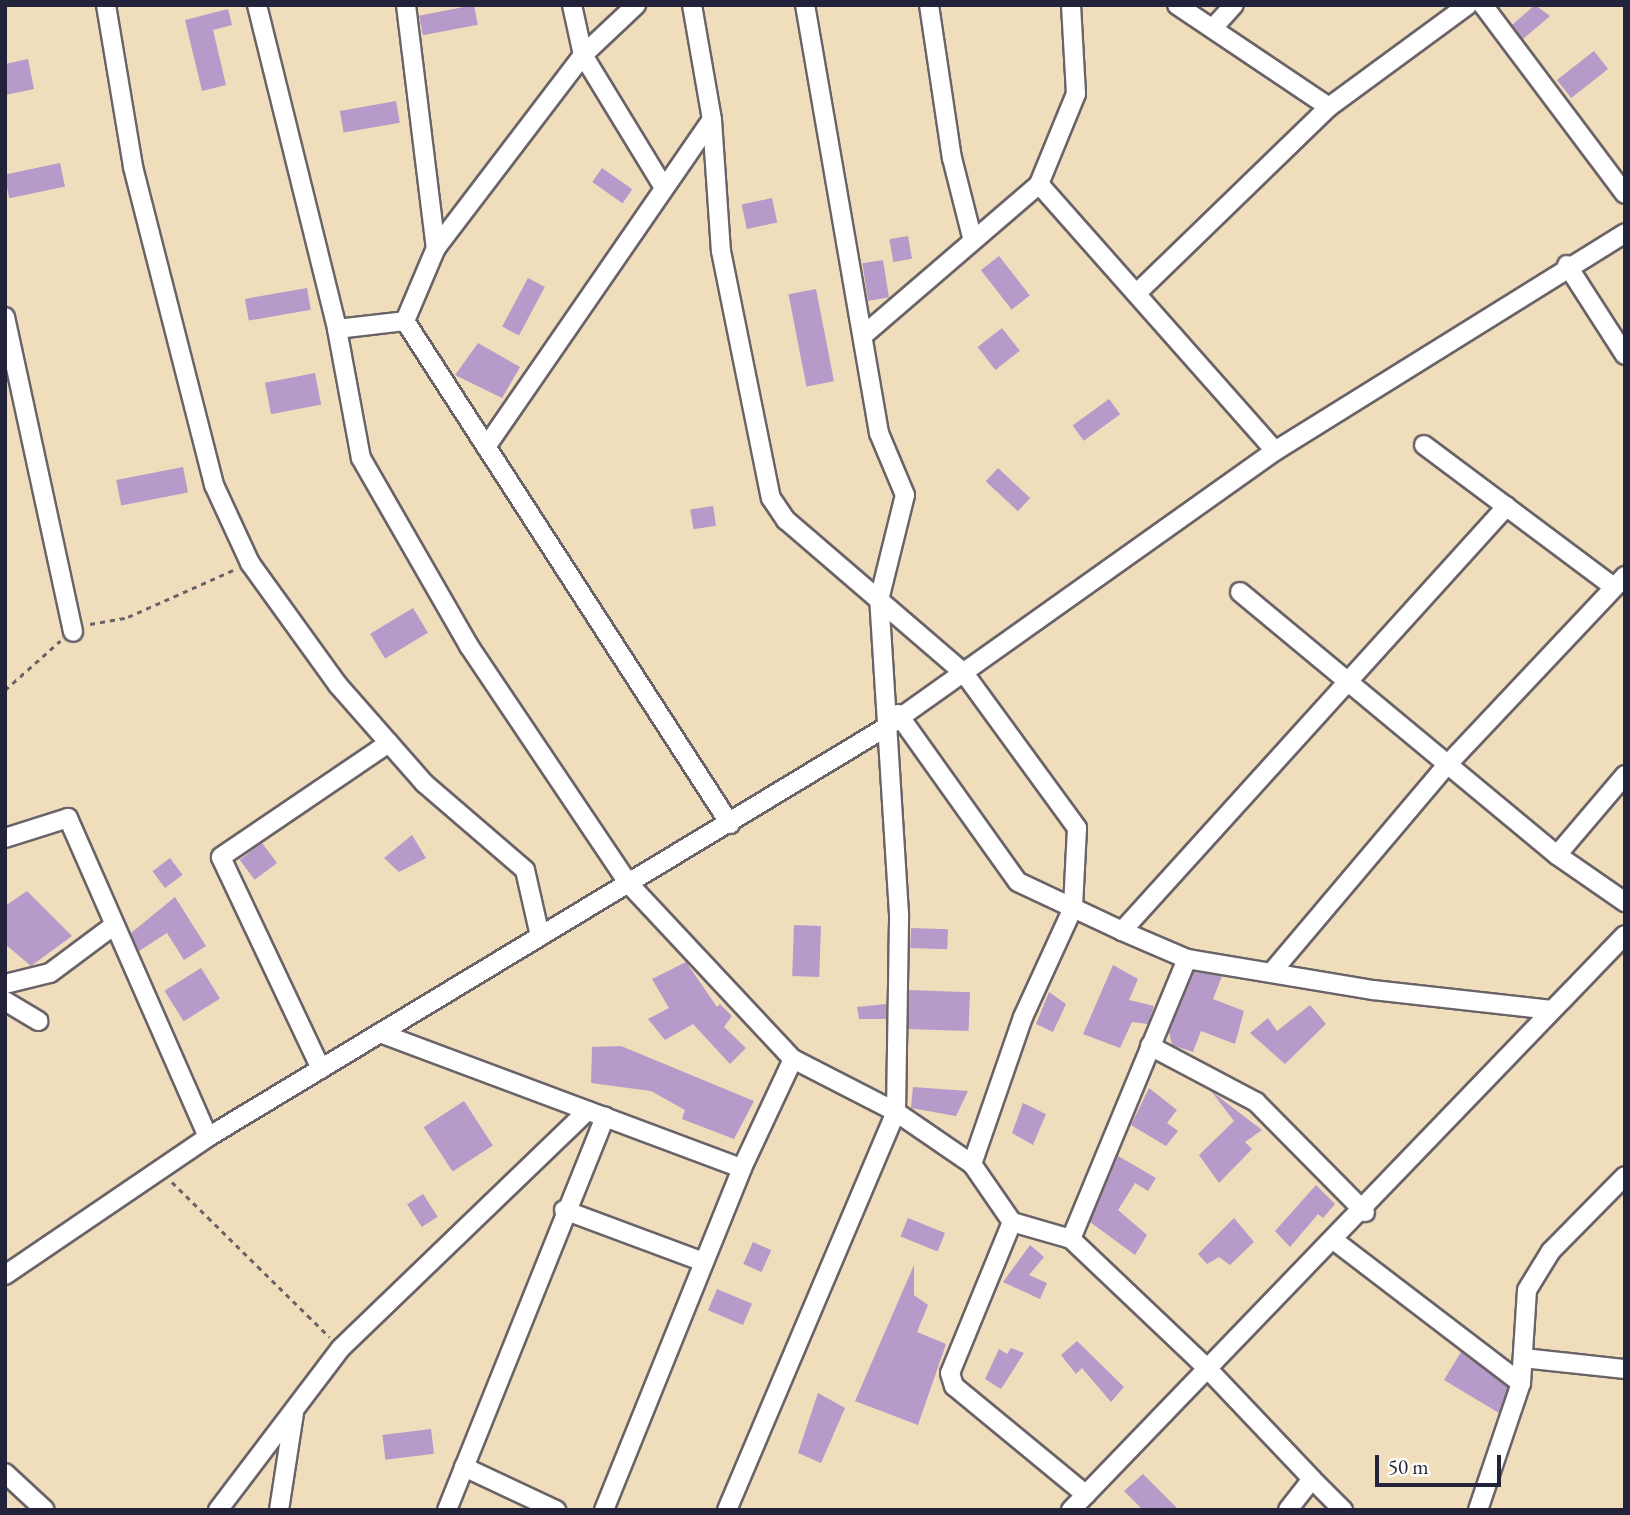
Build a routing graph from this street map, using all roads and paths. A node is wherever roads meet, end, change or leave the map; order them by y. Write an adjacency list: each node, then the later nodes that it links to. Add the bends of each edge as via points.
1 (106, 5): 35 (street, via 133,167 202,454)
2 (257, 5): 28 (street)
3 (406, 5): 23 (street)
4 (572, 5): 15 (street)
5 (636, 5): 15 (street)
6 (692, 5): 17 (street)
7 (805, 5): 29 (street)
8 (929, 5): 22 (street, via 952,158)
9 (1071, 5): 18 (street, via 1076,94)
10 (1177, 5): 14 (street)
11 (1234, 5): 14 (street)
12 (1468, 5): 16 (street)
13 (1483, 5): 20 (street)
14 (1213, 28): 16 (street)
15 (583, 55): 19 (street); 23 (street)
16 (1329, 107): 25 (street)
17 (712, 120): 19 (street); 38 (street, via 721,251 771,498 786,520)
18 (1039, 184): 22 (street); 25 (street)
19 (663, 186): 32 (street)
20 (1625, 194)
21 (1625, 233): 24 (street)
22 (972, 237): 29 (street)
23 (436, 248): 27 (street)
24 (1567, 265): 30 (street); 33 (street)
25 (1138, 292): 33 (street)
26 (5, 317): 39 (street)
27 (405, 321): 28 (street); 32 (street)
28 (337, 329): 50 (street, via 361,458 469,646)
29 (866, 333): 38 (street, via 878,433 905,495)
30 (1625, 355)
31 (1424, 445): 34 (street)
32 (486, 447): 47 (street)
33 (1275, 451): 40 (street)
34 (1507, 506): 36 (street); 41 (street)
35 (250, 563): 39 (path, via 128,617); 44 (street)
36 (1620, 582): 45 (street)
37 (1240, 592): 41 (street)
38 (879, 600): 40 (street); 43 (street)
39 (73, 632): 42 (path)
40 (964, 673): 43 (street); 52 (street, via 1077,828)
41 (1345, 680): 45 (street); 54 (street)
42 (5, 690)
43 (893, 720): 47 (street); 52 (street, via 1018,882); 68 (street, via 899,914)
44 (388, 743): 56 (street, via 424,783 525,870); 66 (street, via 221,857)
45 (1447, 765): 49 (street); 58 (street)
46 (1625, 775): 49 (street)
47 (730, 824): 50 (street)
48 (5, 838): 53 (street, via 68,818)
49 (1557, 855): 51 (street)
50 (629, 884): 56 (street); 65 (street)
51 (1625, 902)
52 (1073, 908): 54 (street); 71 (street, via 1023,1017)
53 (113, 926): 59 (street, via 50,974); 70 (street)
54 (1122, 931): 57 (street)
55 (1625, 935): 61 (street)
56 (540, 936): 63 (street)
57 (1187, 959): 58 (street); 64 (street)
58 (1271, 973): 61 (street)
59 (5, 984)
60 (5, 1001): 62 (street)
61 (1552, 1010): 76 (street)
62 (38, 1021)
63 (380, 1033): 66 (street); 67 (street)
64 (1150, 1046): 76 (street, via 1256,1102); 78 (street)
65 (793, 1059): 68 (street); 72 (street)
66 (320, 1069): 70 (street)
67 (587, 1111): 69 (street); 82 (street)
68 (896, 1112): 71 (street); 98 (street)
69 (605, 1117): 72 (street); 75 (street)
70 (208, 1137): 73 (street)
71 (972, 1164): 77 (street)
72 (742, 1168): 80 (street)
73 (160, 1170): 81 (street); 82 (path)
74 (1623, 1182): 83 (street, via 1536,1270 1527,1290)
75 (564, 1210): 80 (street); 88 (street)
76 (1365, 1212): 79 (street)
77 (1012, 1222): 78 (street); 91 (street, via 950,1373 954,1386)
78 (1071, 1239): 84 (street)
79 (1335, 1241): 84 (street); 86 (street)
80 (704, 1262): 97 (street)
81 (5, 1275)
82 (341, 1348): 87 (street)
83 (1523, 1358): 85 (street); 86 (street)
84 (1204, 1365): 90 (street); 91 (street)
85 (1625, 1369)
86 (1521, 1383): 102 (street)
87 (295, 1410): 93 (street); 94 (street)
88 (464, 1467): 95 (street); 96 (street)
89 (5, 1473): 92 (street)
90 (1312, 1479): 100 (street); 101 (street)
91 (1086, 1495): 99 (street)
92 (45, 1510)
93 (218, 1510)
94 (279, 1510)
95 (447, 1510)
96 (556, 1510)
97 (604, 1510)
98 (727, 1510)
99 (1071, 1510)
100 (1288, 1510)
101 (1343, 1510)
102 (1478, 1510)

